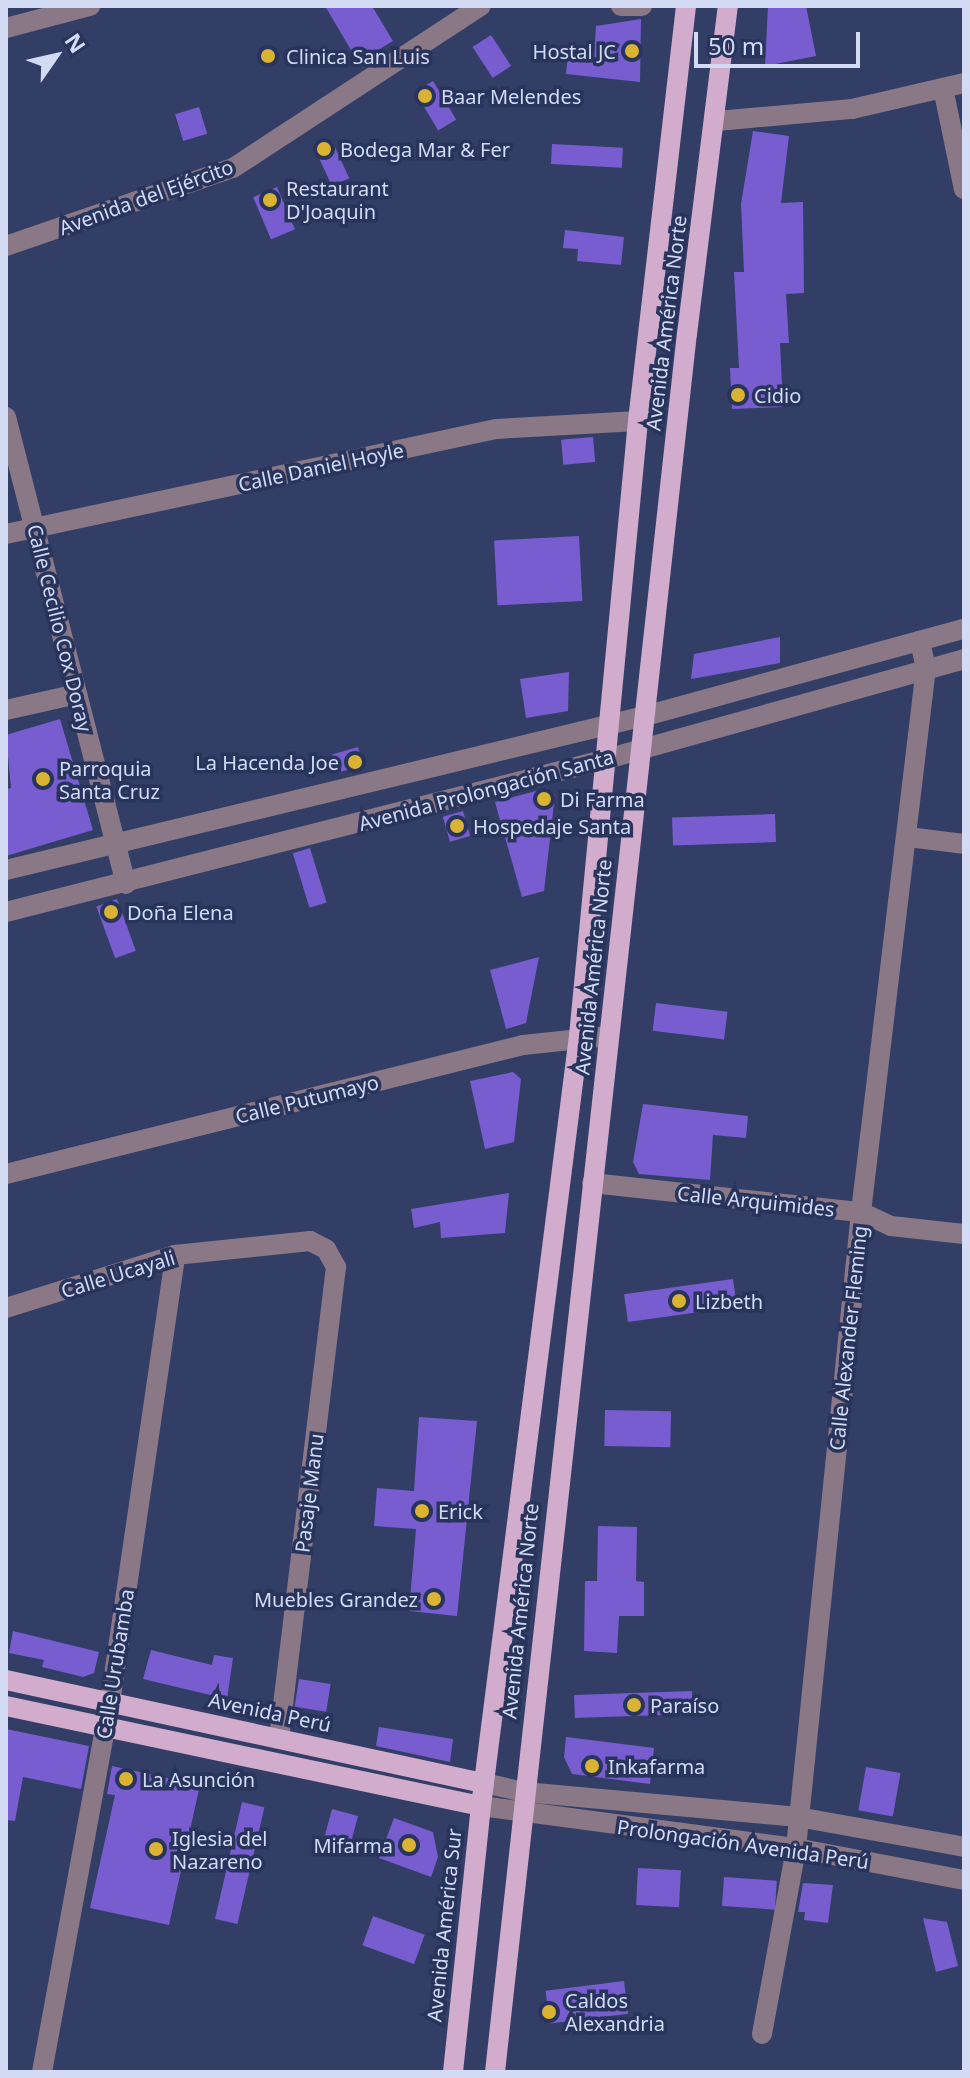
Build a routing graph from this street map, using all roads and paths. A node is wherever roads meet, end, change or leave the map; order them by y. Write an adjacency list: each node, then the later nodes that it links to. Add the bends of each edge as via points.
1 (90, 6): 7 (street)
2 (481, 6): 12 (street, Avenida del Ejército, via 233,168)
3 (621, 6): 4 (street)
4 (642, 6)
5 (686, 6): 13 (main road, Avenida América Norte)
6 (728, 6): 10 (main road, Avenida América Norte)
7 (6, 28)
8 (964, 83): 9 (street)
9 (943, 88): 10 (street, via 852,109); 11 (street)
10 (717, 121): 14 (main road, Avenida América Norte)
11 (964, 189)
12 (6, 246)
13 (650, 329): 14 (main road); 16 (main road, Avenida América Norte)
14 (687, 334): 25 (main road, Avenida América Norte)
15 (6, 417): 17 (street, Calle Cecilio Cox Doray)
16 (638, 421): 17 (street, Calle Daniel Hoyle, via 496,429); 26 (main road, Avenida América Norte)
17 (34, 528): 18 (street, Calle Daniel Hoyle); 23 (street, Calle Cecilio Cox Doray)
18 (6, 534)
19 (964, 629): 20 (street, Avenida Prolongación Santa)
20 (920, 641): 22 (street, Calle Alexander Fleming); 25 (street, Avenida Prolongación Santa)
21 (964, 659): 22 (street, Avenida Prolongación Santa)
22 (926, 668): 27 (street, Avenida Prolongación Santa); 29 (street, Calle Alexander Fleming)
23 (77, 694): 24 (street); 30 (street, Calle Cecilio Cox Doray)
24 (6, 710)
25 (645, 716): 26 (street, Avenida Prolongación Santa); 27 (main road, Avenida América Norte)
26 (607, 726): 28 (main road, Avenida América Norte); 30 (street, Avenida Prolongación Santa)
27 (642, 748): 28 (street, Avenida Prolongación Santa); 36 (main road, Avenida América Norte)
28 (603, 760): 33 (street, Avenida Prolongación Santa); 35 (main road, Avenida América Norte)
29 (908, 837): 31 (street); 39 (street, Calle Alexander Fleming)
30 (116, 843): 32 (street, Avenida Prolongación Santa); 33 (street, Calle Cecilio Cox Doray)
31 (964, 844)
32 (6, 870)
33 (126, 884): 34 (street, Avenida Prolongación Santa)
34 (6, 912)
35 (579, 1036): 36 (street, Calle Putumayo); 37 (street, Calle Putumayo); 49 (main road, Avenida América Norte)
36 (609, 1036): 38 (main road, Avenida América Norte)
37 (6, 1174)
38 (592, 1183): 39 (street, Calle Arquimides); 50 (main road, Avenida América Norte)
39 (861, 1212): 40 (street, Calle Arquimides, via 891,1226); 53 (street, Calle Alexander Fleming)
40 (964, 1234)
41 (326, 1249): 42 (street, Calle Ucayali, via 310,1241); 48 (street, Pasaje Manu, via 336,1267)
42 (175, 1255): 43 (street, Calle Ucayali); 45 (street, Calle Urubamba)
43 (6, 1308)
44 (6, 1680): 45 (main road, Avenida Perú)
45 (110, 1703): 47 (street, Calle Urubamba); 48 (main road, Avenida Perú)
46 (6, 1706): 47 (main road)
47 (106, 1728): 51 (main road); 58 (street, Calle Urubamba)
48 (279, 1738): 49 (main road, Avenida Perú)
49 (484, 1783): 50 (street, Avenida Perú); 51 (main road, Avenida América Sur)
50 (524, 1792): 52 (main road); 53 (street, Prolongación Avenida Perú)
51 (481, 1806): 52 (street); 59 (main road, Avenida América Sur)
52 (520, 1815): 55 (street, Prolongación Avenida Perú); 60 (main road)
53 (798, 1817): 54 (street, Prolongación Avenida Perú); 55 (street, Calle Alexander Fleming)
54 (964, 1847)
55 (796, 1848): 56 (street, Prolongación Avenida Perú); 57 (street, Calle Alexander Fleming)
56 (964, 1880)
57 (762, 2034)
58 (42, 2072)
59 (453, 2072)
60 (495, 2072)

